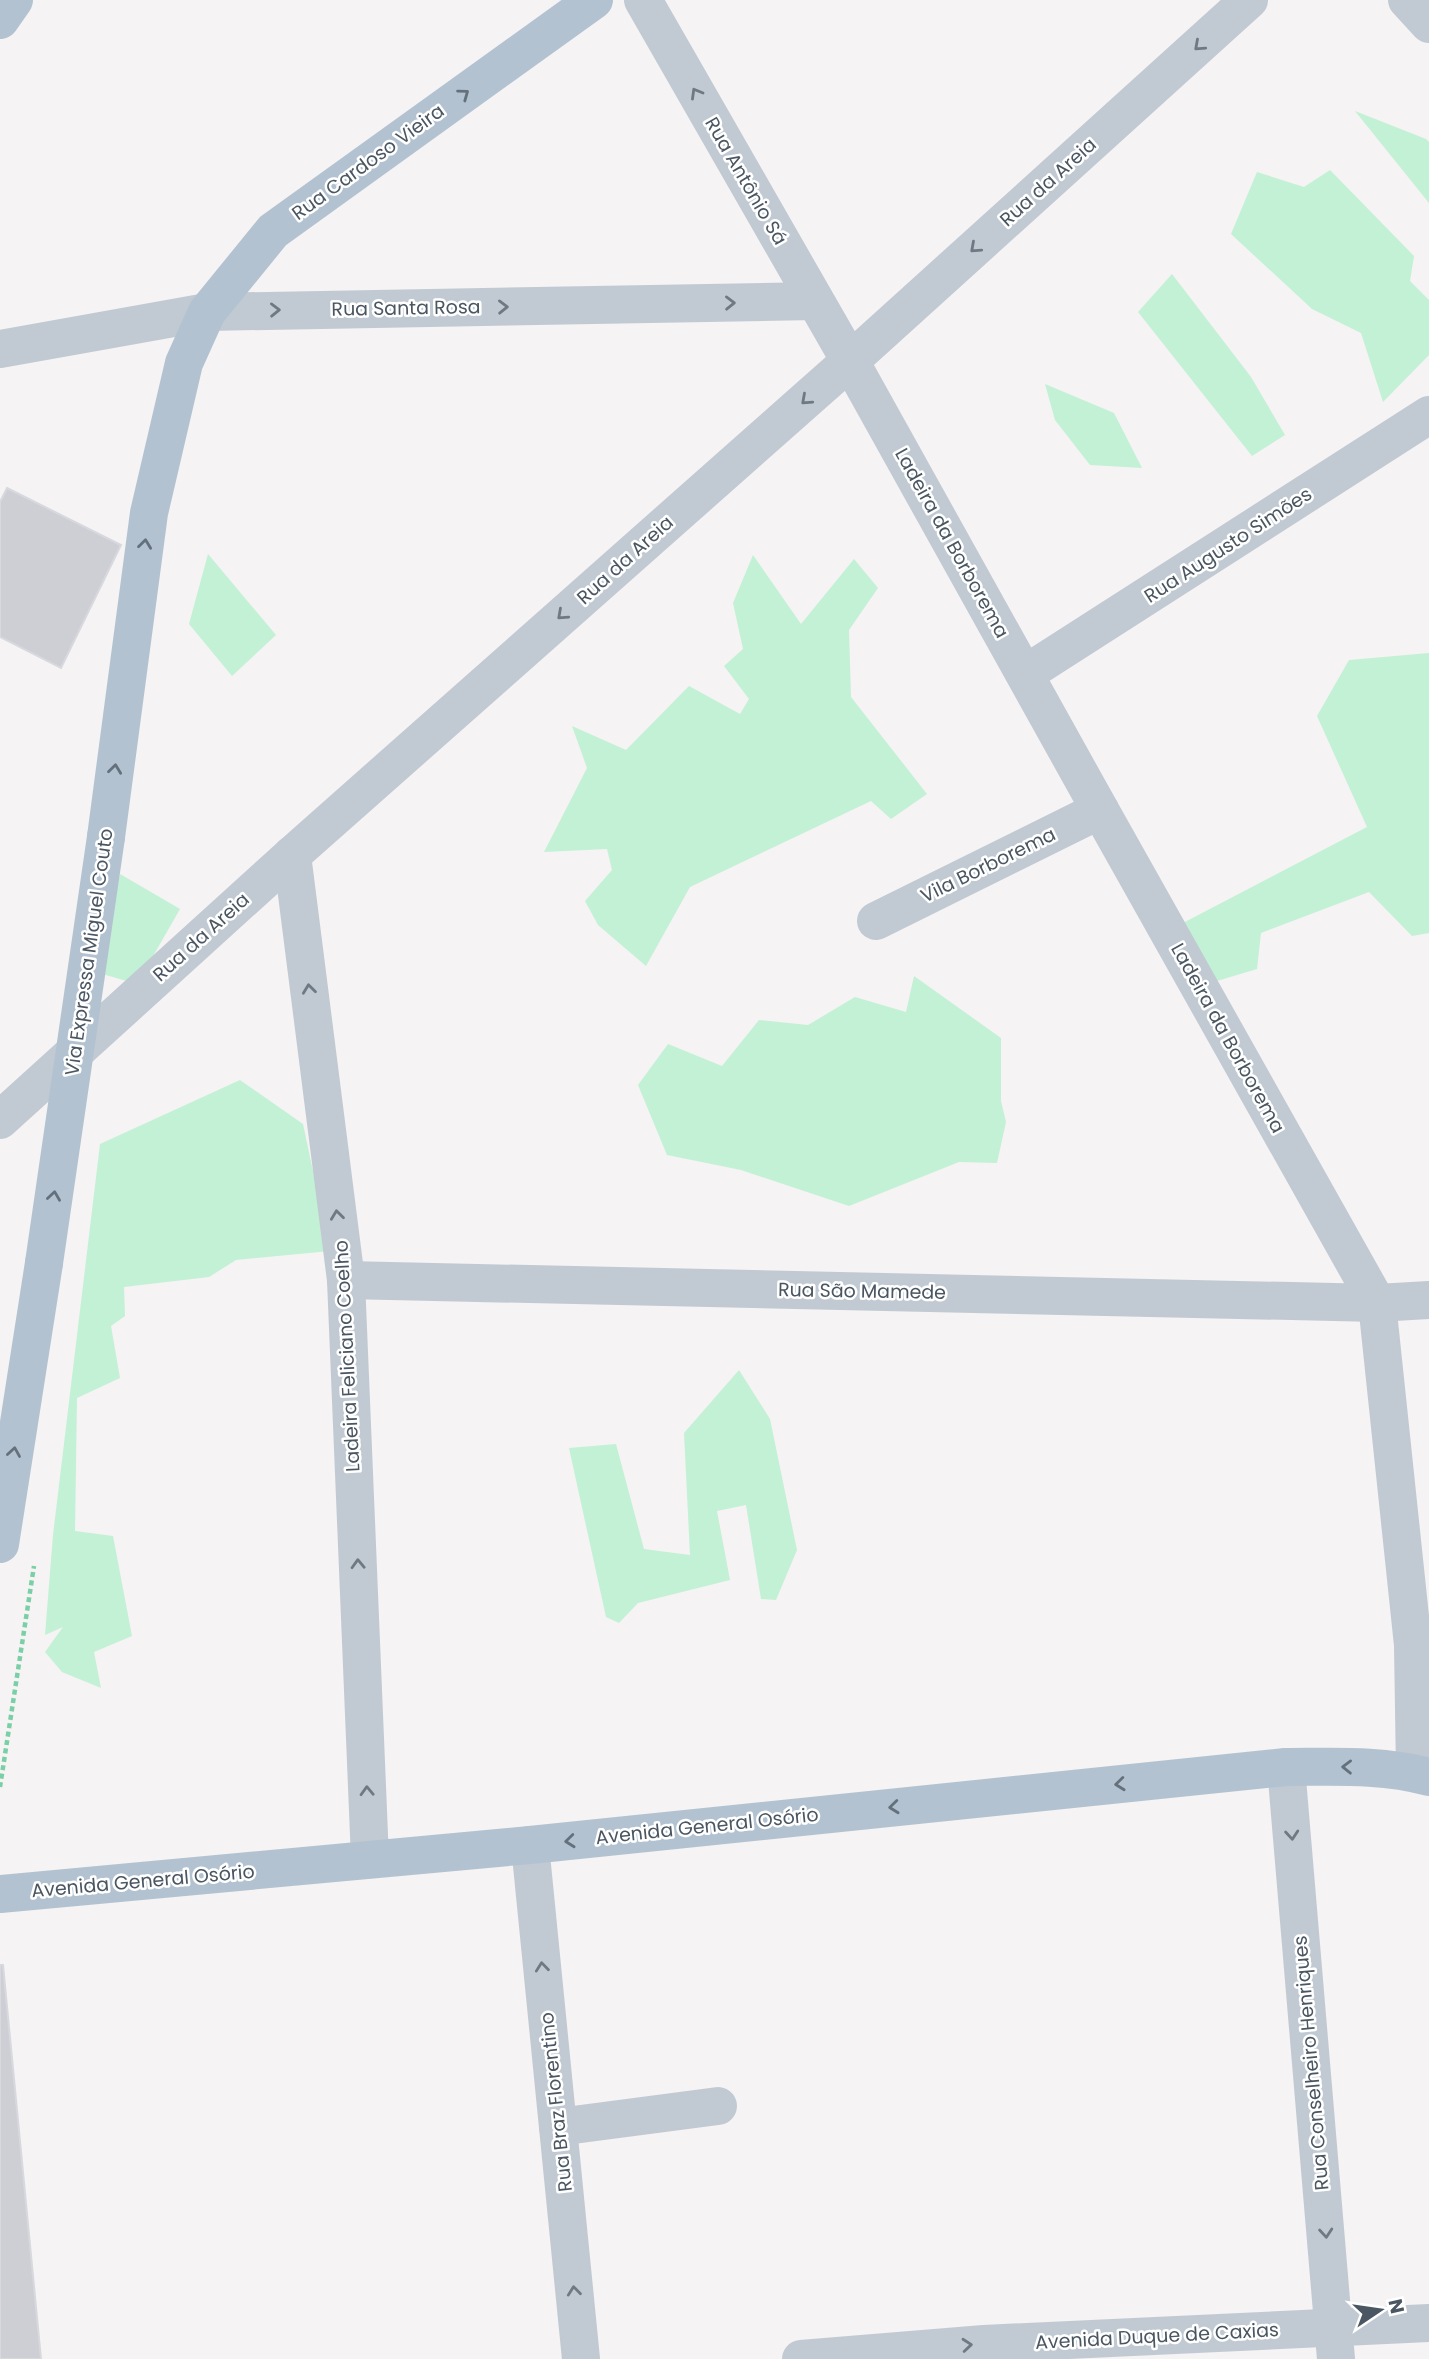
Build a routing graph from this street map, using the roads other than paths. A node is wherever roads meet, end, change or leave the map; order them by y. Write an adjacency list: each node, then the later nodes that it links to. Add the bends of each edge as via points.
1 (14, 0): 6 (main road)
2 (594, 0): 9 (main road, Rua Cardoso Vieira, one-way to 2, via 273,231)
3 (643, 0): 8 (street, Rua Antônio Sá, one-way to 3)
4 (1249, 0): 11 (street, Rua da Areia, one-way to 11)
5 (1408, 0): 7 (street)
6 (0, 20)
7 (1429, 24)
8 (815, 301): 9 (street, Rua Santa Rosa, one-way to 8); 11 (street, Rua Antônio Sá)
9 (207, 312): 10 (street, Rua Santa Rosa); 12 (main road, Rua Cardoso Vieira)
10 (0, 349)
11 (850, 360): 14 (street, Ladeira da Borborema); 16 (street, Rua da Areia, one-way to 16)
12 (184, 363): 22 (main road, Via Expressa Miguel Couto, one-way to 12, bridge, via 106,837 149,513)
13 (1429, 415): 14 (street, Rua Augusto Simões)
14 (1025, 674): 15 (street, Ladeira da Borborema)
15 (1100, 810): 17 (street, Vila Borborema); 21 (street, Ladeira da Borborema)
16 (292, 855): 18 (street, Rua da Areia); 19 (street, Ladeira Feliciano Coelho, one-way to 16)
17 (876, 921)
18 (0, 1120)
19 (346, 1280): 21 (street, Rua São Mamede); 26 (street, Ladeira Feliciano Coelho, one-way to 19)
20 (1429, 1300): 21 (street, Rua São Mamede)
21 (1377, 1303): 24 (street, Ladeira da Borborema)
22 (0, 1544)
23 (1286, 1767): 24 (main road, Avenida General Osório, one-way to 23, via 1352,1767); 25 (main road, Avenida General Osório, one-way to 25); 31 (street, Rua Conselheiro Henriques, one-way to 31)
24 (1422, 1775)
25 (530, 1845): 26 (main road, Avenida General Osório); 29 (street, Rua Braz Florentino, one-way to 25)
26 (370, 1859): 27 (main road, Avenida General Osório)
27 (0, 1894)
28 (718, 2106): 29 (street)
29 (558, 2127): 32 (street, Rua Braz Florentino, one-way to 29)
30 (1429, 2323): 31 (street, Avenida Duque de Caxias)
31 (1335, 2344): 33 (street, Avenida Duque de Caxias, one-way to 31, via 984,2344)
32 (581, 2359)
33 (801, 2359)

